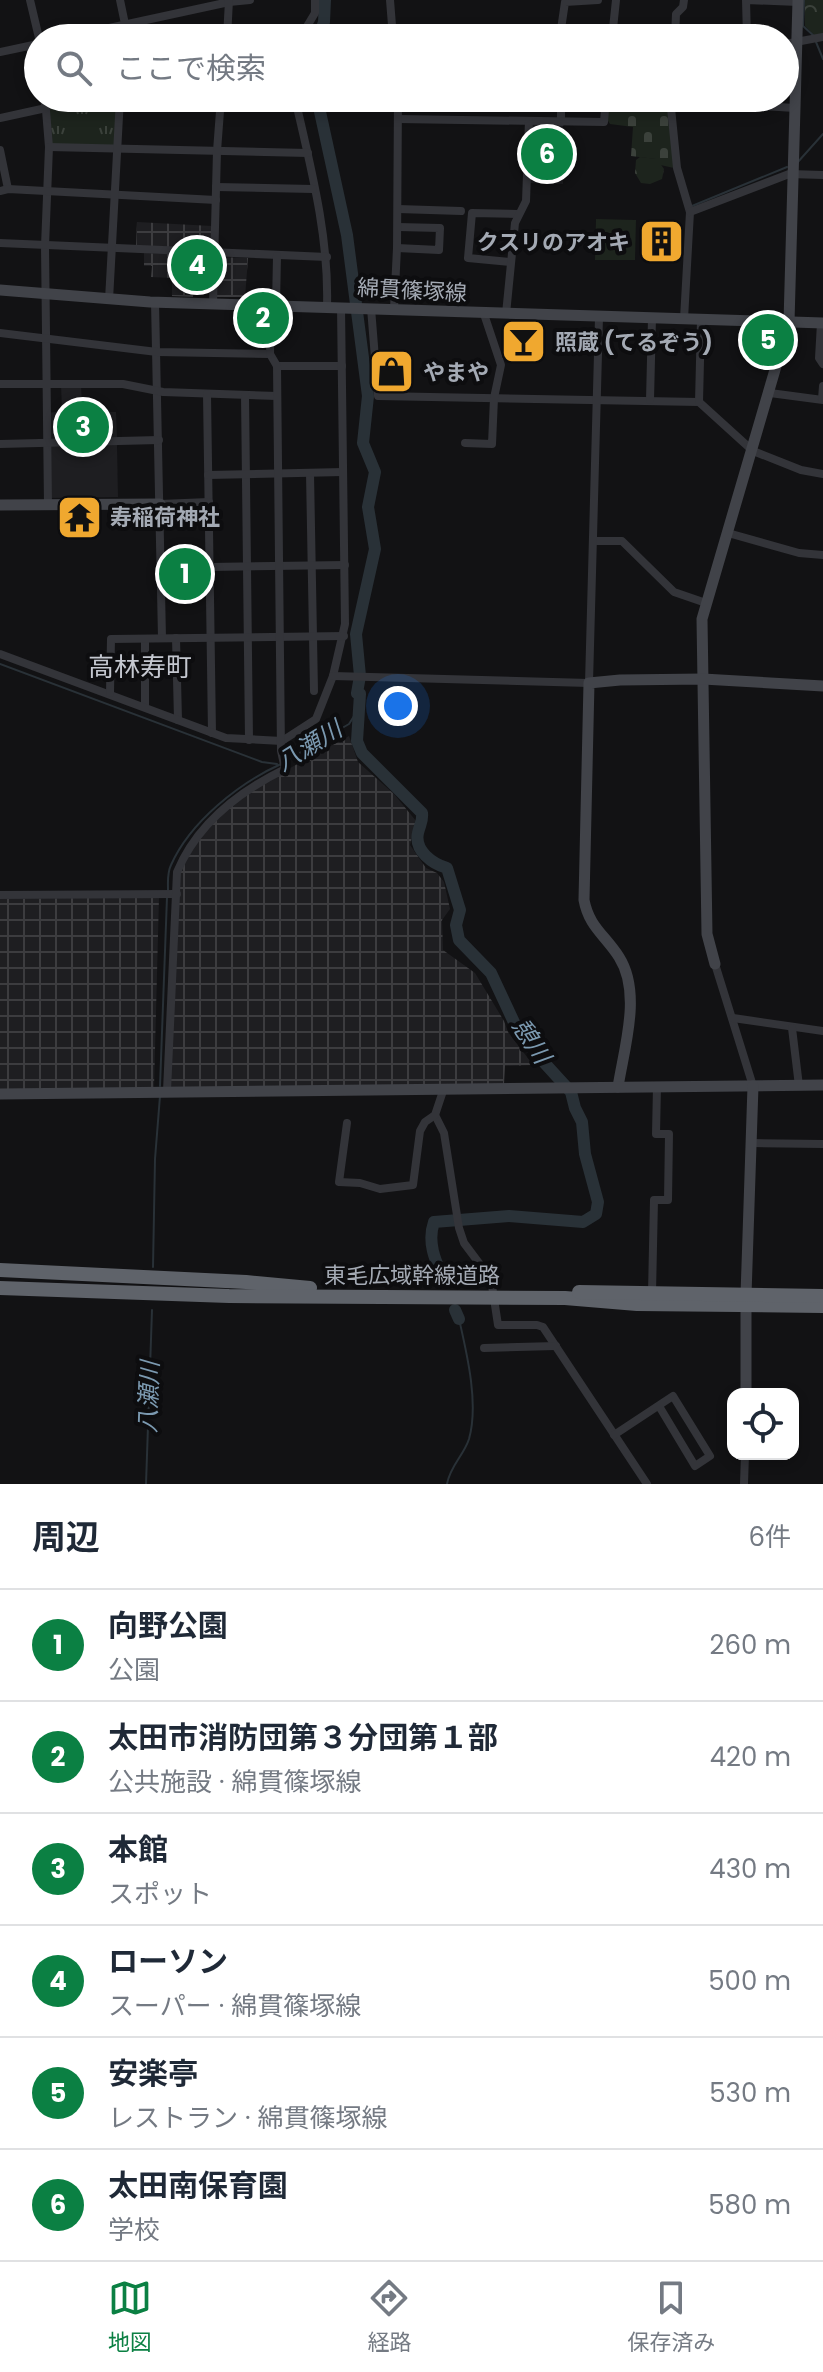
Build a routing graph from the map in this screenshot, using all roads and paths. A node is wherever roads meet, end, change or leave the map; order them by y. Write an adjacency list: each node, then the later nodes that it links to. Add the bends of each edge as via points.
1 (30, 0): 11 (street)
2 (120, 0): 12 (street)
3 (250, 0): 9 (street)
4 (315, 0): 14 (street)
5 (390, 0): 15 (street)
6 (598, 0): 16 (street, via 565,2)
7 (616, 0): 17 (street)
8 (684, 0): 18 (street)
9 (229, 1): 12 (street); 13 (street)
10 (798, 1): 19 (street, via 746,0); 20 (street)
11 (35, 24)
12 (125, 24)
13 (228, 24)
14 (308, 24)
15 (392, 24)
16 (562, 24)
17 (613, 24)
18 (676, 24)
19 (747, 24)
20 (794, 24)
21 (823, 37): 22 (street)
22 (799, 42)
23 (24, 45): 24 (street)
24 (0, 52)
25 (24, 110): 35 (street)
26 (46, 112): 39 (street)
27 (119, 112): 40 (street)
28 (220, 112): 42 (street)
29 (298, 112): 43 (street)
30 (398, 112): 36 (street)
31 (561, 112): 38 (street)
32 (605, 112): 38 (street, via 604,122)
33 (671, 112): 54 (street, via 677,168)
34 (795, 112): 44 (street)
35 (0, 118)
36 (398, 119): 37 (street); 52 (street)
37 (529, 121): 38 (street); 55 (street, via 526,201)
38 (561, 122)
39 (49, 147): 40 (street); 49 (street)
40 (118, 148): 42 (street); 50 (street)
41 (0, 150): 48 (street)
42 (217, 151): 43 (street); 46 (street)
43 (308, 153): 47 (street)
44 (794, 174): 45 (street); 54 (street); 81 (street)
45 (823, 175)
46 (216, 187): 47 (street); 51 (street)
47 (313, 189): 63 (street)
48 (4, 190): 49 (street)
49 (48, 191): 50 (street); 58 (street)
50 (115, 193): 51 (street); 60 (street)
51 (216, 200): 61 (street)
52 (398, 209): 53 (street); 56 (street)
53 (461, 211)
54 (690, 212): 79 (street)
55 (518, 214): 64 (street); 64 (street, via 472,213 468,258)
56 (398, 227): 59 (street); 59 (street, via 440,228 440,239 439,250)
57 (0, 243): 58 (street)
58 (45, 246): 60 (street); 66 (street)
59 (397, 248): 74 (street)
60 (112, 249): 61 (street); 67 (street)
61 (215, 254): 62 (street); 69 (street)
62 (277, 256): 63 (street); 70 (street)
63 (327, 257): 71 (street)
64 (511, 262): 76 (street)
65 (0, 290): 66 (street, 綿貫篠塚線)
66 (45, 295): 67 (street, 綿貫篠塚線); 84 (street)
67 (109, 300): 68 (street, 綿貫篠塚線)
68 (155, 302): 69 (street, 綿貫篠塚線); 85 (street)
69 (213, 304): 70 (street, 綿貫篠塚線)
70 (274, 305): 71 (street, 綿貫篠塚線); 86 (street)
71 (327, 306): 72 (street, 綿貫篠塚線)
72 (342, 307): 73 (street, 綿貫篠塚線); 89 (street)
73 (370, 308): 74 (street, 綿貫篠塚線); 98 (street, via 378,396)
74 (394, 309): 75 (street, 綿貫篠塚線)
75 (484, 314): 76 (street, 綿貫篠塚線); 98 (street, via 501,365)
76 (506, 314): 77 (street, 綿貫篠塚線)
77 (599, 317): 78 (street, 綿貫篠塚線); 99 (street)
78 (652, 318): 79 (street, 綿貫篠塚線); 100 (street)
79 (684, 319): 80 (street, 綿貫篠塚線)
80 (701, 320): 81 (street, 綿貫篠塚線); 102 (street)
81 (789, 322): 82 (street, 綿貫篠塚線); 94 (street)
82 (822, 323): 87 (street)
83 (0, 333): 84 (street)
84 (46, 337): 85 (street); 91 (street)
85 (157, 352): 86 (street); 93 (street)
86 (270, 354): 88 (street)
87 (823, 364)
88 (277, 366): 89 (street); 97 (street)
89 (342, 366): 108 (street)
90 (0, 384): 91 (street)
91 (46, 384): 93 (street, via 123,384); 104 (street)
92 (823, 386): 101 (street)
93 (158, 390): 95 (street); 103 (street)
94 (770, 393): 101 (street); 107 (street)
95 (207, 394): 96 (street); 113 (street)
96 (245, 395): 97 (street); 110 (street)
97 (277, 396): 111 (street)
98 (494, 398): 99 (street); 105 (street, via 492,444)
99 (596, 400): 100 (street); 119 (street)
100 (650, 400): 102 (street)
101 (822, 400)
102 (699, 402): 107 (street)
103 (159, 440): 104 (street); 115 (street)
104 (47, 443): 106 (street); 117 (street)
105 (465, 443)
106 (0, 444)
107 (753, 451): 112 (street); 118 (street)
108 (343, 472): 109 (street); 122 (street)
109 (310, 473): 111 (street); 121 (street)
110 (245, 474): 111 (street); 113 (street); 123 (street)
111 (279, 474): 124 (street)
112 (823, 474)
113 (208, 475): 114 (street)
114 (209, 502): 115 (street); 125 (street)
115 (160, 504): 117 (street); 131 (street)
116 (0, 505): 117 (street)
117 (48, 505)
118 (728, 533): 120 (street); 126 (street)
119 (593, 541): 126 (street, via 622,541 674,592); 138 (street)
120 (823, 555)
121 (312, 565): 122 (street); 124 (street); 127 (street)
122 (345, 565): 128 (street)
123 (246, 566): 124 (street); 125 (street); 129 (street)
124 (280, 566): 130 (street)
125 (210, 567): 133 (street)
126 (706, 603): 137 (street)
127 (312, 636): 128 (street); 130 (street); 140 (street)
128 (344, 636): 136 (street)
129 (247, 637): 130 (street); 133 (street); 145 (street)
130 (280, 637): 146 (street)
131 (162, 638): 132 (street); 134 (street)
132 (176, 638): 133 (street); 143 (street)
133 (211, 638): 144 (street)
134 (145, 639): 141 (street, via 111,639); 142 (street)
135 (0, 654): 141 (street)
136 (333, 676): 138 (street); 146 (street, via 316,719)
137 (703, 679): 138 (street); 139 (street); 149 (street, via 707,934)
138 (589, 683): 157 (street, via 584,900 591,924 621,960 627,977 628,1019)
139 (823, 686)
140 (314, 691)
141 (110, 693): 142 (street)
142 (145, 707): 143 (street)
143 (178, 720): 144 (street)
144 (212, 733): 145 (street)
145 (249, 740): 146 (street)
146 (282, 741): 147 (street, via 285,769 222,809 182,860)
147 (175, 893): 148 (street); 159 (street)
148 (0, 895)
149 (715, 964): 150 (street)
150 (733, 1018): 151 (street); 155 (street)
151 (792, 1028): 152 (street); 156 (street)
152 (823, 1031)
153 (823, 1085): 156 (street)
154 (657, 1086): 155 (street); 157 (street); 169 (street, via 656,1134 669,1134 668,1200 654,1200)
155 (753, 1086): 156 (street); 163 (street)
156 (799, 1086)
157 (618, 1087): 158 (street)
158 (444, 1088): 159 (street); 161 (street)
159 (162, 1091): 160 (street)
160 (0, 1094)
161 (435, 1115): 162 (street, via 420,1131 413,1185 380,1189 339,1182); 170 (street, via 444,1133 459,1228 491,1279)
162 (347, 1123)
163 (751, 1143): 164 (street); 174 (street)
164 (823, 1144)
165 (0, 1270): 168 (highway)
166 (0, 1279): 168 (highway, 東毛広域幹線道路)
167 (0, 1288): 172 (highway, 東毛広域幹線道路)
168 (310, 1288): 170 (highway, 東毛広域幹線道路)
169 (652, 1293): 170 (highway, 東毛広域幹線道路); 174 (highway, 東毛広域幹線道路)
170 (494, 1294): 172 (highway, 東毛広域幹線道路); 174 (highway, 東毛広域幹線道路, via 637,1304); 176 (street, via 498,1325 543,1327)
171 (0, 1296): 172 (highway, via 244,1302)
172 (290, 1296)
173 (823, 1296): 174 (highway, 東毛広域幹線道路)
174 (746, 1300): 175 (highway, 東毛広域幹線道路); 178 (street)
175 (823, 1306)
176 (556, 1346): 177 (street); 180 (street)
177 (484, 1348)
178 (746, 1388)
179 (659, 1406): 179 (street, via 673,1396 710,1456 695,1466); 180 (street)
180 (614, 1435): 182 (street)
181 (745, 1460): 183 (street)
182 (647, 1484)
183 (744, 1484)

